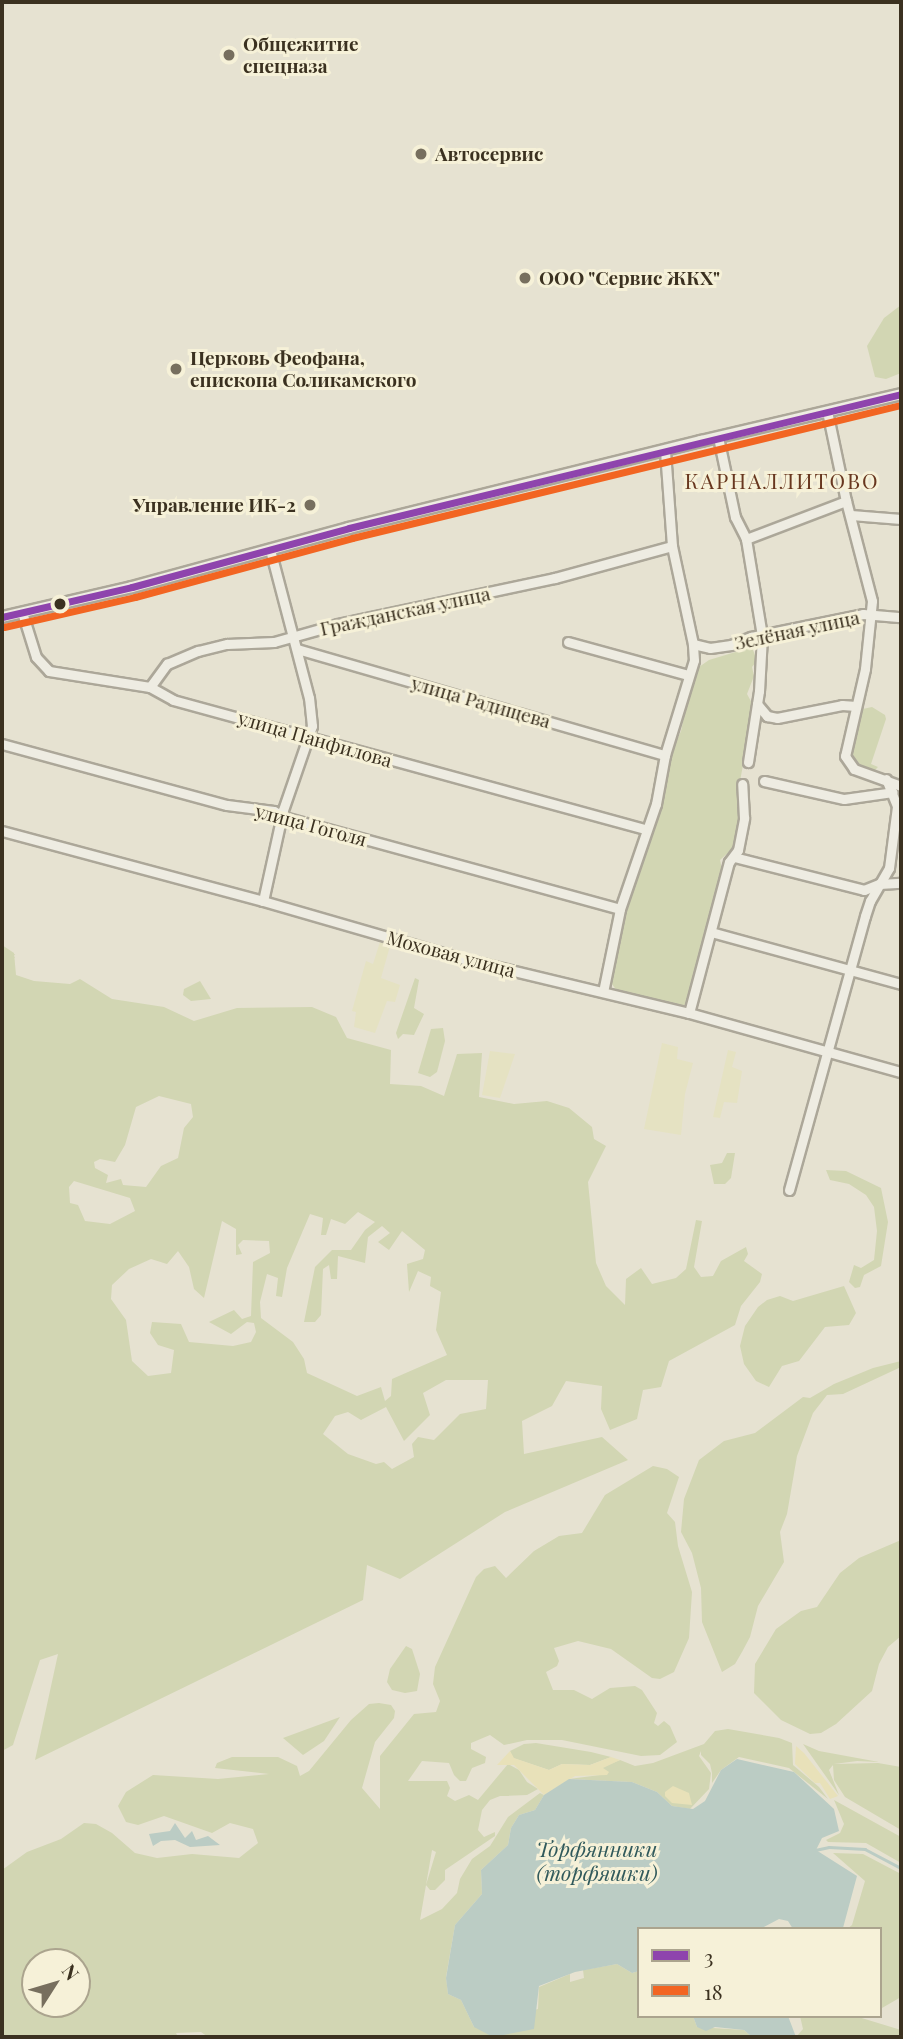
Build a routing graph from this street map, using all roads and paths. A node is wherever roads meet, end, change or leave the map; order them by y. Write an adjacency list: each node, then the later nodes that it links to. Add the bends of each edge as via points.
1 (901, 394): 2 (street)
2 (827, 411): 3 (street); 5 (street)
3 (718, 437): 4 (street); 8 (street, via 735,517)
4 (665, 450): 9 (street); 10 (street)
5 (846, 501): 6 (street); 8 (street)
6 (851, 515): 7 (street); 12 (street, via 872,601)
7 (901, 519)
8 (746, 539): 16 (street)
9 (672, 546): 15 (street, Гражданская улица, via 545,580); 18 (street)
10 (270, 549): 11 (street); 15 (street)
11 (22, 612): 13 (street); 21 (street, улица Панфилова, via 36,657 49,671)
12 (871, 615): 14 (street, Зелёная улица); 16 (street, Зелёная улица); 23 (street)
13 (2, 617)
14 (901, 617)
15 (293, 635): 19 (street); 21 (street, Гражданская улица, via 274,642 227,644 198,651 167,664)
16 (762, 636): 18 (street, Зелёная улица, via 710,648); 22 (street)
17 (568, 642): 20 (street)
18 (693, 644): 20 (street, via 694,660)
19 (297, 649): 24 (street, via 309,698); 26 (street, улица Радищева)
20 (688, 675): 26 (street)
21 (150, 687): 24 (street, улица Панфилова, via 173,700)
22 (757, 704): 23 (street, via 767,716 777,718); 27 (street)
23 (856, 706): 30 (street, via 845,756 849,765 886,779)
24 (309, 737): 31 (street); 32 (street, улица Панфилова)
25 (2, 744): 31 (street, улица Гоголя)
26 (665, 755): 32 (street, via 656,804)
27 (748, 762)
28 (764, 781): 30 (street, via 844,799)
29 (742, 784): 34 (street, via 744,818)
30 (897, 789): 36 (street, via 889,868)
31 (284, 817): 37 (street); 38 (street, улица Гоголя)
32 (645, 829): 38 (street)
33 (2, 831): 37 (street, Моховая улица)
34 (734, 857): 36 (street, via 864,890); 39 (street)
35 (901, 883): 36 (street)
36 (879, 884): 40 (street)
37 (263, 901): 42 (street, Моховая улица, via 464,959)
38 (620, 909): 42 (street)
39 (711, 932): 40 (street); 43 (street)
40 (849, 971): 41 (street); 44 (street)
41 (901, 984)
42 (603, 992): 43 (street, Моховая улица)
43 (690, 1013): 44 (street, Моховая улица)
44 (827, 1052): 45 (street, Моховая улица); 46 (street)
45 (901, 1072)
46 (789, 1190)

